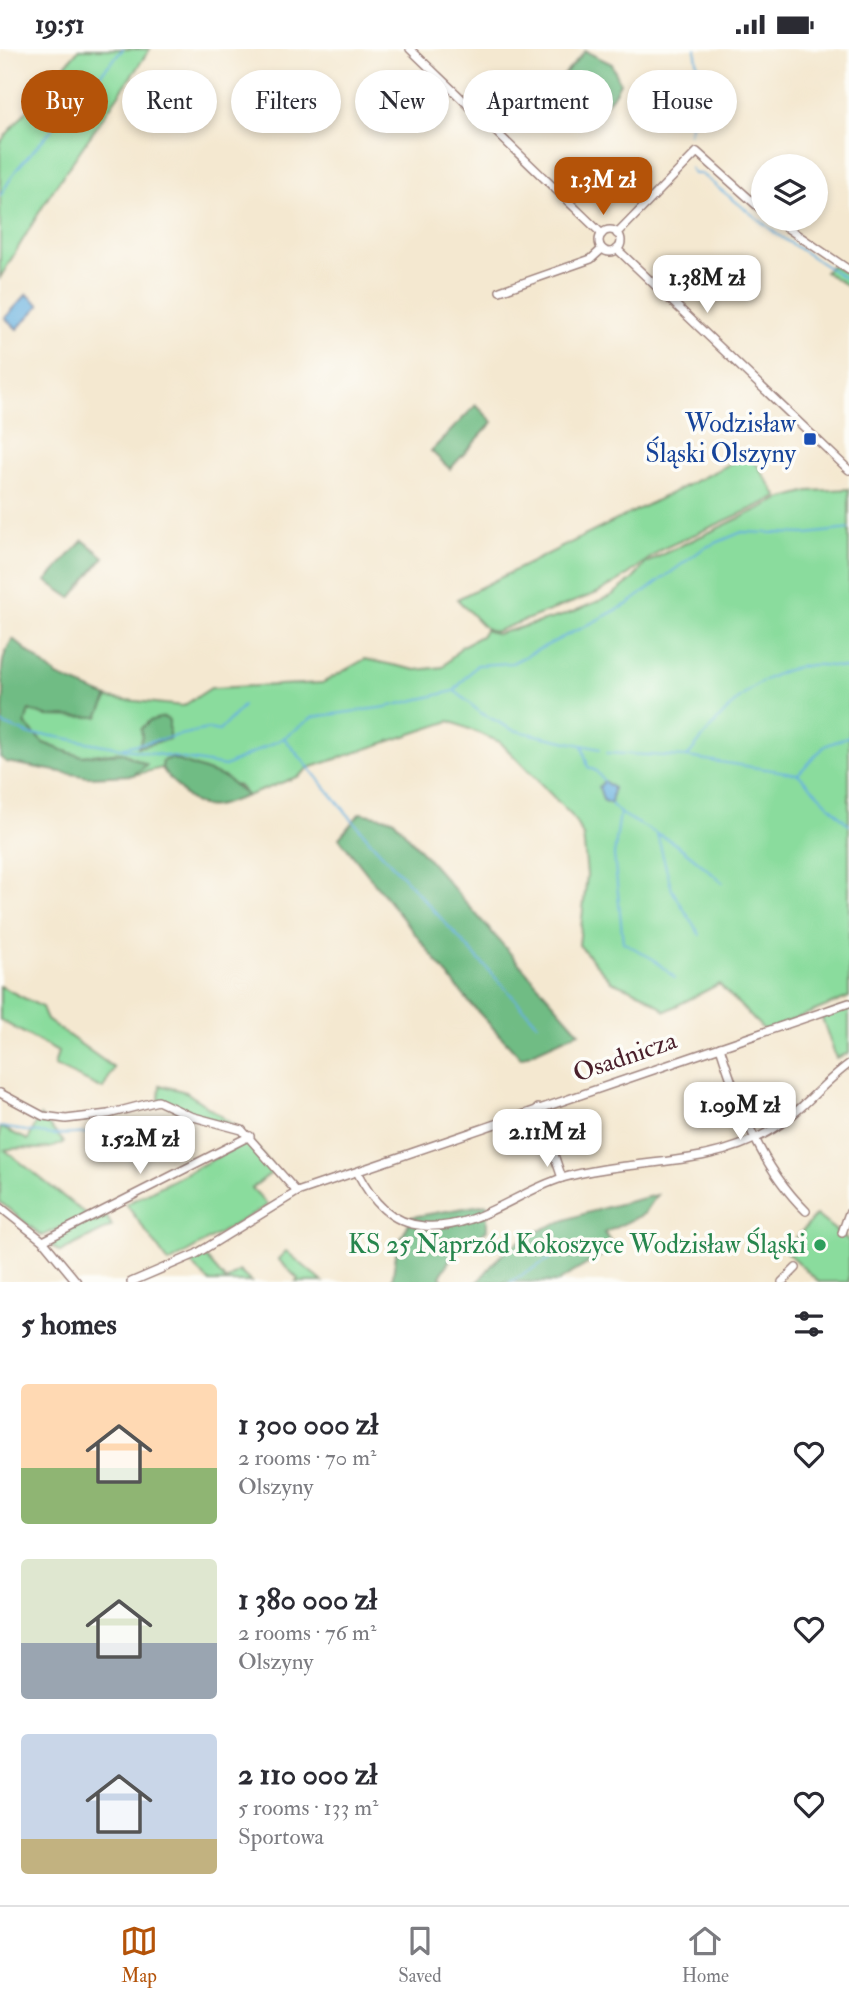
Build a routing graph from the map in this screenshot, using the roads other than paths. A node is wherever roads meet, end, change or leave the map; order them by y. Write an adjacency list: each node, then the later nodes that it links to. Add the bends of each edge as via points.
1 (410, 49): 5 (street)
2 (751, 200): 4 (street, via 697,152)
3 (792, 231): 8 (street)
4 (617, 233): 5 (street, via 609,230); 7 (street)
5 (602, 234): 6 (street)
6 (602, 249): 7 (street); 9 (street, via 591,260)
7 (617, 249): 10 (street)
8 (849, 270)
9 (500, 291)
10 (849, 470)
11 (849, 1003): 12 (street, Osadnicza)
12 (720, 1047): 15 (street, Osadnicza); 17 (street)
13 (849, 1064): 17 (street, via 796,1114)
14 (0, 1093): 16 (street, via 43,1116 66,1119 158,1101)
15 (538, 1108): 18 (street, Osadnicza); 19 (street)
16 (250, 1136): 20 (street); 25 (street)
17 (754, 1139): 19 (street, via 690,1160 623,1165); 22 (street, via 770,1168)
18 (357, 1172): 19 (street, via 375,1203 396,1218 423,1226 446,1226 475,1217); 20 (street, Osadnicza)
19 (562, 1178)
20 (297, 1192): 28 (street, Osadnicza, via 196,1254)
21 (0, 1207): 25 (street)
22 (806, 1211)
23 (849, 1213): 24 (street)
24 (842, 1233)
25 (43, 1241): 27 (street)
26 (796, 1268): 29 (street)
27 (78, 1282)
28 (131, 1282)
29 (782, 1282)

